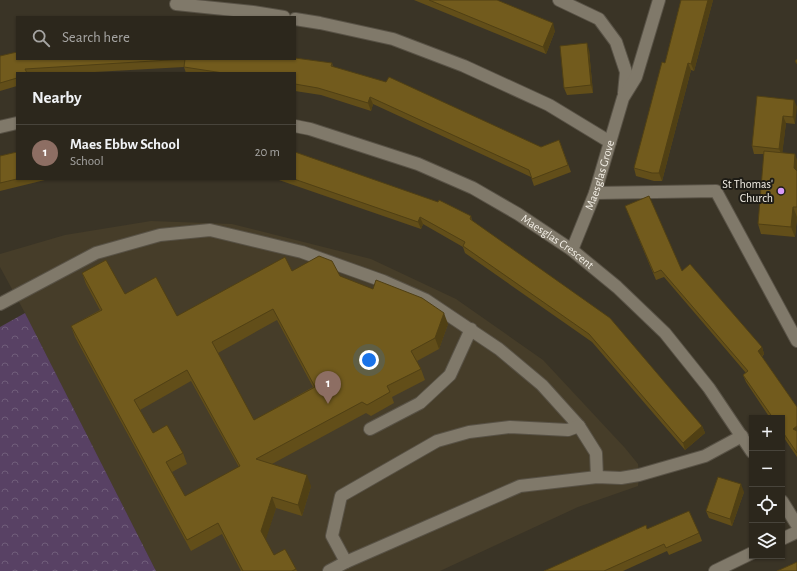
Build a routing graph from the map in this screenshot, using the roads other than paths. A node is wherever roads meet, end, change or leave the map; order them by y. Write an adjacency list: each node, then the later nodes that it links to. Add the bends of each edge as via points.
1 (559, 0): 6 (street, Maesglas Grove, via 599,19 616,42 626,72)
2 (659, 0): 6 (street, Maesglas Grove, via 636,77)
3 (176, 4): 4 (street)
4 (278, 16)
5 (296, 19): 10 (street, via 393,39 464,66 549,105)
6 (623, 98): 10 (street, Maesglas Grove)
7 (16, 123): 9 (street)
8 (296, 126): 12 (street, Maesglas Crescent, via 418,164 466,185 518,214)
9 (0, 127)
10 (610, 142): 11 (street, Maesglas Grove)
11 (595, 193): 12 (street, Maesglas Grove); 15 (street, via 716,191)
12 (572, 250): 18 (street, Maesglas Crescent, via 617,287 665,333 709,388)
13 (0, 304): 14 (street, via 96,253 160,235 210,230 302,252 383,281 426,300)
14 (471, 329): 16 (street, via 499,348 542,385); 17 (street, via 450,375 420,403)
15 (797, 341)
16 (579, 426): 20 (street, via 596,453); 26 (street, via 568,430 510,426 450,437 437,441 341,496 332,536)
17 (370, 429)
18 (742, 436): 19 (street, Maesglas Crescent); 20 (street, via 704,456 639,475 621,478)
19 (751, 451)
20 (597, 477): 26 (street, via 520,486)
21 (785, 506): 22 (street)
22 (797, 525)
23 (797, 532): 24 (street)
24 (785, 538)
25 (749, 554): 28 (street)
26 (346, 562): 27 (street)
27 (329, 571)
28 (715, 571)

